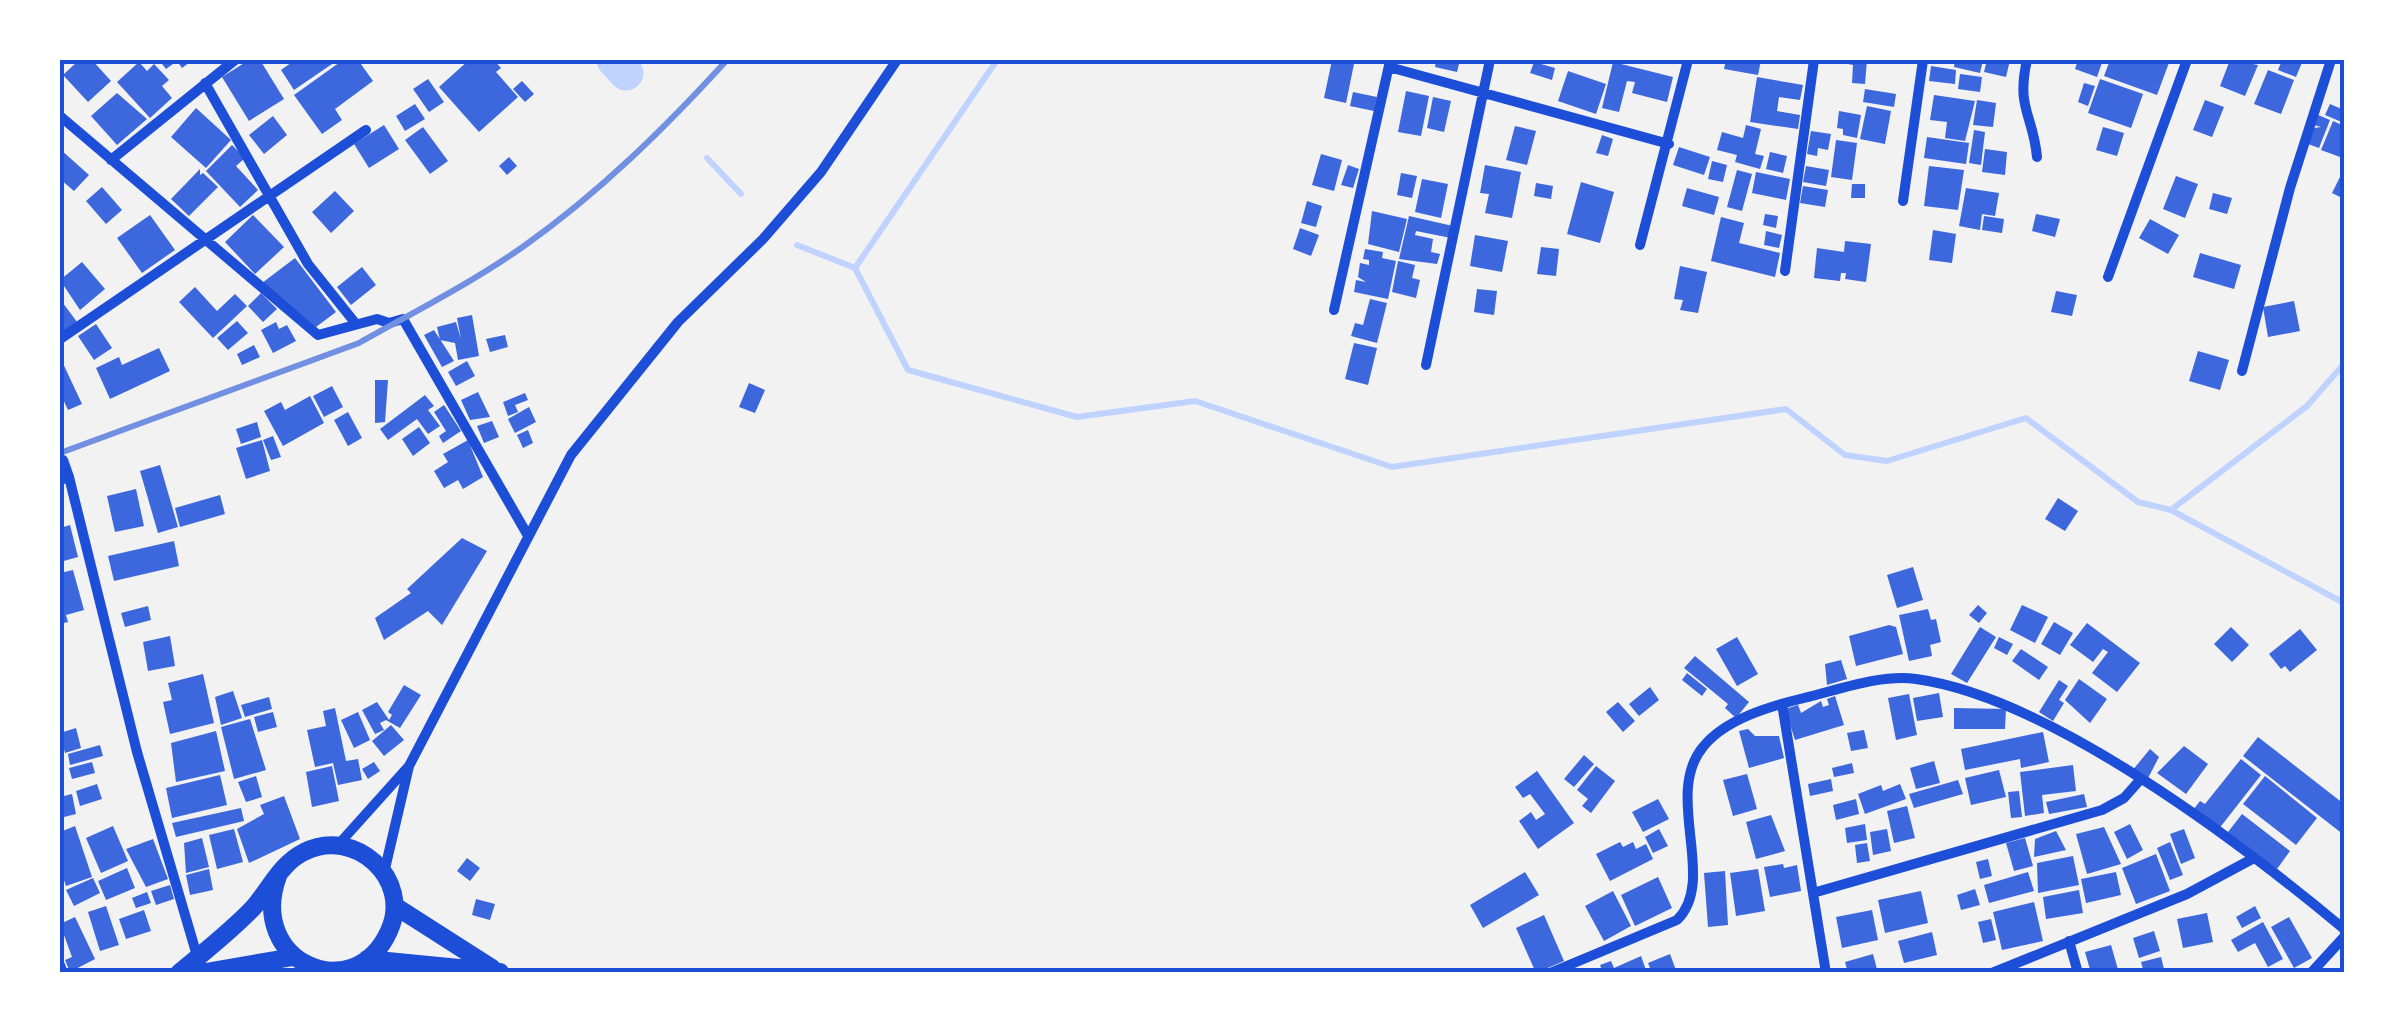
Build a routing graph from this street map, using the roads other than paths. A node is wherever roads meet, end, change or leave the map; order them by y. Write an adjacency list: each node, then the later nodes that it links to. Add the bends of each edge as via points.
1 (235, 60): 11 (street)
2 (897, 60): 31 (street, via 821,172 678,322 571,456)
3 (1490, 60): 12 (street)
4 (1688, 60): 15 (street)
5 (1814, 60): 22 (street)
6 (1923, 60): 19 (street)
7 (2027, 60): 16 (street, via 2021,102)
8 (2188, 60): 23 (street)
9 (2331, 60): 28 (street)
10 (1390, 63): 12 (street); 24 (street)
11 (205, 83): 17 (street); 18 (street)
12 (1483, 92): 15 (street); 27 (street)
13 (60, 116): 17 (street)
14 (366, 130): 18 (street)
15 (1669, 144): 21 (street)
16 (2037, 157)
17 (111, 160): 20 (street)
18 (270, 196): 20 (street); 25 (street, via 308,264)
19 (1902, 202)
20 (205, 241): 25 (street, via 318,336); 26 (street)
21 (1640, 245)
22 (1785, 271)
23 (2108, 276)
24 (1334, 310)
25 (356, 324): 31 (street, via 402,318)
26 (60, 339)
27 (1426, 365)
28 (2242, 371)
29 (63, 460): 30 (street)
30 (64, 478): 47 (street)
31 (527, 534): 33 (street)
32 (1782, 704): 34 (street, via 1912,678 2003,704); 39 (street); 51 (street, via 1718,733 1690,766 1692,891 1685,912)
33 (409, 766): 35 (street); 37 (street)
34 (2140, 780): 36 (street); 39 (street, via 2102,810)
35 (338, 846): 37 (main road, via 364,854); 38 (main road, via 304,852)
36 (2254, 858): 41 (street); 43 (street, via 2188,894)
37 (384, 873): 40 (main road)
38 (278, 876): 44 (main road, via 270,920); 47 (main road)
39 (1814, 893): 52 (street)
40 (394, 906): 45 (main road, via 387,936); 50 (main road)
41 (2344, 929)
42 (2344, 938): 55 (street)
43 (2069, 942): 53 (street); 54 (street)
44 (293, 958): 45 (main road, via 322,970); 47 (main road)
45 (368, 960): 50 (main road)
46 (60, 965): 48 (street)
47 (199, 968): 49 (main road)
48 (62, 973)
49 (178, 973)
50 (501, 973)
51 (1550, 973)
52 (1826, 973)
53 (1992, 973)
54 (2078, 973)
55 (2311, 973)

